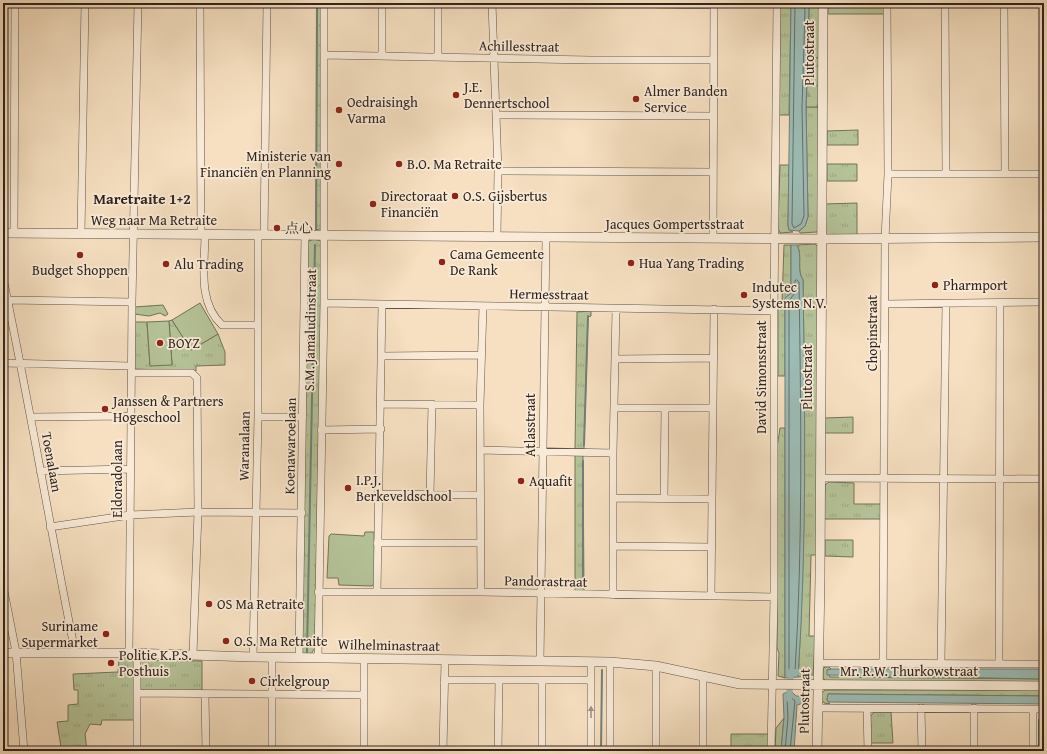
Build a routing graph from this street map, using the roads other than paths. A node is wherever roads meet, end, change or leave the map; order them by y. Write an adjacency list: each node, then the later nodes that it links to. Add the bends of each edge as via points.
1 (15, 3): 31 (street)
2 (85, 3): 32 (street)
3 (138, 3): 33 (street, Eldoradolaan)
4 (200, 3): 34 (street)
5 (267, 3): 35 (street, Waranalaan)
6 (324, 3): 17 (street, S.M. Jamaludinstraat)
7 (382, 3): 18 (street)
8 (438, 3): 19 (street)
9 (492, 3): 20 (street)
10 (594, 3): 16 (street)
11 (776, 3): 42 (street, David Simonsstraat)
12 (823, 3): 43 (street, Plutostraat)
13 (887, 3): 26 (street, Chopinstraat)
14 (945, 3): 27 (street)
15 (1004, 3): 28 (street)
16 (714, 4): 21 (street)
17 (324, 55): 18 (street, Achillesstraat); 37 (street, S.M. Jamaludinstraat)
18 (382, 56): 19 (street, Achillesstraat)
19 (438, 57): 20 (street, Achillesstraat)
20 (494, 59): 21 (street, Achillesstraat); 22 (street)
21 (714, 60): 23 (street)
22 (496, 115): 23 (street); 24 (street)
23 (713, 116): 25 (street)
24 (498, 170): 25 (street); 38 (street)
25 (712, 172): 41 (street)
26 (888, 174): 27 (street); 44 (street, Chopinstraat)
27 (946, 174): 28 (street)
28 (1005, 174): 29 (street)
29 (1044, 174)
30 (3, 233): 31 (street, Weg naar Ma Retraite)
31 (14, 233): 32 (street, Weg naar Ma Retraite)
32 (81, 234): 33 (street, Weg naar Ma Retraite)
33 (134, 234): 34 (street, Weg naar Ma Retraite); 47 (street, Eldoradolaan)
34 (203, 234): 35 (street, Weg naar Ma Retraite); 59 (street, via 207,305 224,326)
35 (261, 234): 36 (street, Weg naar Ma Retraite); 59 (street, Waranalaan)
36 (305, 234): 37 (street, Jacques Gompertsstraat); 76 (street, Koenawaroelaan)
37 (324, 234): 38 (street, Jacques Gompertsstraat); 49 (street, S.M. Jamaludinstraat)
38 (497, 236): 40 (street, Jacques Gompertsstraat)
39 (1044, 237): 44 (street, Jacques Gompertsstraat)
40 (546, 238): 41 (street, Jacques Gompertsstraat); 55 (street, Atlasstraat)
41 (713, 238): 42 (street, Jacques Gompertsstraat)
42 (779, 238): 43 (street, Jacques Gompertsstraat); 58 (street, David Simonsstraat)
43 (818, 239): 44 (street, Jacques Gompertsstraat); 84 (street, Plutostraat)
44 (885, 239): 51 (street, Chopinstraat)
45 (3, 278): 46 (street, Toenalaan)
46 (8, 300): 47 (street); 64 (street, Toenalaan)
47 (132, 302): 66 (street, Eldoradolaan)
48 (1044, 302): 50 (street)
49 (324, 303): 53 (street, Hermesstraat); 78 (street, S.M. Jamaludinstraat)
50 (1000, 303): 52 (street); 87 (street)
51 (886, 304): 52 (street); 85 (street, Chopinstraat)
52 (946, 304): 86 (street)
53 (382, 305): 54 (street, Hermesstraat); 61 (street)
54 (483, 306): 55 (street, Hermesstraat); 60 (street)
55 (544, 307): 56 (street, Hermesstraat); 80 (street, Atlasstraat)
56 (616, 309): 57 (street, Hermesstraat); 63 (street)
57 (714, 309): 58 (street, Hermesstraat); 62 (street)
58 (774, 311): 111 (street, David Simonsstraat)
59 (258, 325): 75 (street, Waranalaan)
60 (481, 355): 61 (street); 69 (street)
61 (382, 356): 67 (street)
62 (714, 358): 63 (street); 72 (street)
63 (616, 359): 70 (street)
64 (20, 362): 65 (street); 66 (street); 74 (street, Toenalaan)
65 (3, 363)
66 (131, 369): 73 (street, Eldoradolaan); 95 (street, via 192,373 196,376)
67 (381, 404): 68 (street); 77 (street)
68 (432, 404): 69 (street); 90 (street)
69 (480, 405): 79 (street)
70 (614, 408): 71 (street); 81 (street)
71 (665, 408): 72 (street); 93 (street)
72 (713, 408): 94 (street)
73 (131, 416): 74 (street); 82 (street, Eldoradolaan)
74 (32, 417): 83 (street, Toenalaan)
75 (258, 417): 76 (street); 96 (street, Waranalaan)
76 (303, 417): 97 (street, Koenawaroelaan)
77 (381, 429): 78 (street); 89 (street)
78 (321, 430): 105 (street, S.M. Jamaludinstraat)
79 (480, 450): 80 (street); 91 (street)
80 (542, 450): 81 (street); 108 (street, Atlasstraat)
81 (613, 453): 92 (street)
82 (130, 469): 83 (street); 98 (street, Eldoradolaan)
83 (40, 471): 99 (street, Toenalaan)
84 (821, 478): 85 (street); 126 (street, Plutostraat)
85 (884, 479): 86 (street); 127 (street, Chopinstraat)
86 (942, 479): 87 (street); 128 (street)
87 (1001, 479): 88 (street); 129 (street)
88 (1044, 479)
89 (378, 494): 90 (street); 100 (street)
90 (430, 495): 91 (street)
91 (480, 495): 101 (street)
92 (614, 498): 93 (street); 102 (street)
93 (664, 498): 94 (street)
94 (711, 498): 103 (street)
95 (198, 512): 96 (street); 98 (street); 116 (street)
96 (256, 513): 97 (street); 117 (street, Waranalaan)
97 (302, 513): 119 (street, Koenawaroelaan)
98 (130, 515): 99 (street); 115 (street, Eldoradolaan)
99 (50, 527): 113 (street, Toenalaan)
100 (377, 543): 101 (street); 106 (street)
101 (480, 543): 107 (street)
102 (614, 546): 103 (street); 109 (street)
103 (712, 547): 110 (street)
104 (3, 586): 112 (street)
105 (318, 592): 106 (street, Pandorastraat); 120 (street, S.M. Jamaludinstraat)
106 (378, 592): 107 (street, Pandorastraat)
107 (481, 592): 108 (street, Pandorastraat)
108 (541, 594): 109 (street, Pandorastraat); 123 (street, Atlasstraat)
109 (613, 595): 110 (street, Pandorastraat)
110 (711, 596): 111 (street, Pandorastraat)
111 (774, 598): 137 (street, David Simonsstraat)
112 (16, 652): 113 (street, Wilhelminastraat); 114 (street, Wilhelminastraat); 150 (street)
113 (75, 652): 115 (street, Wilhelminastraat)
114 (3, 653)
115 (133, 653): 116 (street, Wilhelminastraat); 140 (street, Eldoradolaan)
116 (193, 655): 117 (street, Wilhelminastraat)
117 (253, 657): 118 (street, Wilhelminastraat)
118 (272, 658): 119 (street, Wilhelminastraat); 142 (street)
119 (299, 658): 120 (street, Wilhelminastraat)
120 (318, 658): 121 (street, Wilhelminastraat)
121 (364, 658): 122 (street, Wilhelminastraat); 143 (street)
122 (445, 660): 123 (street, Wilhelminastraat); 133 (street)
123 (540, 661): 124 (street, Wilhelminastraat)
124 (591, 662): 125 (street, Wilhelminastraat); 135 (street)
125 (610, 662): 131 (street, Wilhelminastraat); 159 (street)
126 (818, 663): 127 (street); 138 (street, Plutostraat)
127 (883, 663): 128 (street)
128 (941, 663): 129 (street)
129 (999, 664): 130 (street)
130 (1044, 664)
131 (656, 666): 132 (street, Wilhelminastraat); 160 (street)
132 (704, 678): 137 (street, Wilhelminastraat, via 740,684); 161 (street)
133 (444, 680): 136 (street); 155 (street)
134 (542, 680): 135 (street); 136 (street); 157 (street)
135 (591, 680): 158 (street, one-way to 135)
136 (499, 681): 156 (street)
137 (778, 685): 138 (street, Mr. R.W. Thurkowstraat); 162 (street, David Simonsstraat)
138 (813, 685): 139 (street, Mr. R.W. Thurkowstraat); 144 (street, Plutostraat)
139 (1044, 686)
140 (137, 693): 141 (street); 151 (street, Eldoradolaan)
141 (205, 694): 142 (street); 152 (street)
142 (272, 695): 143 (street); 153 (street)
143 (363, 695): 154 (street)
144 (817, 708): 145 (street); 163 (street, Plutostraat)
145 (867, 708): 146 (street); 164 (street)
146 (922, 708): 147 (street); 165 (street)
147 (974, 708): 148 (street); 166 (street)
148 (1033, 709): 149 (street); 167 (street)
149 (1044, 709)
150 (24, 751)
151 (137, 751)
152 (206, 751)
153 (272, 751)
154 (364, 751)
155 (443, 751)
156 (498, 751)
157 (542, 751)
158 (591, 751)
159 (610, 751)
160 (656, 751)
161 (703, 751)
162 (771, 751)
163 (817, 751)
164 (868, 751)
165 (922, 751)
166 (974, 751)
167 (1033, 751)

